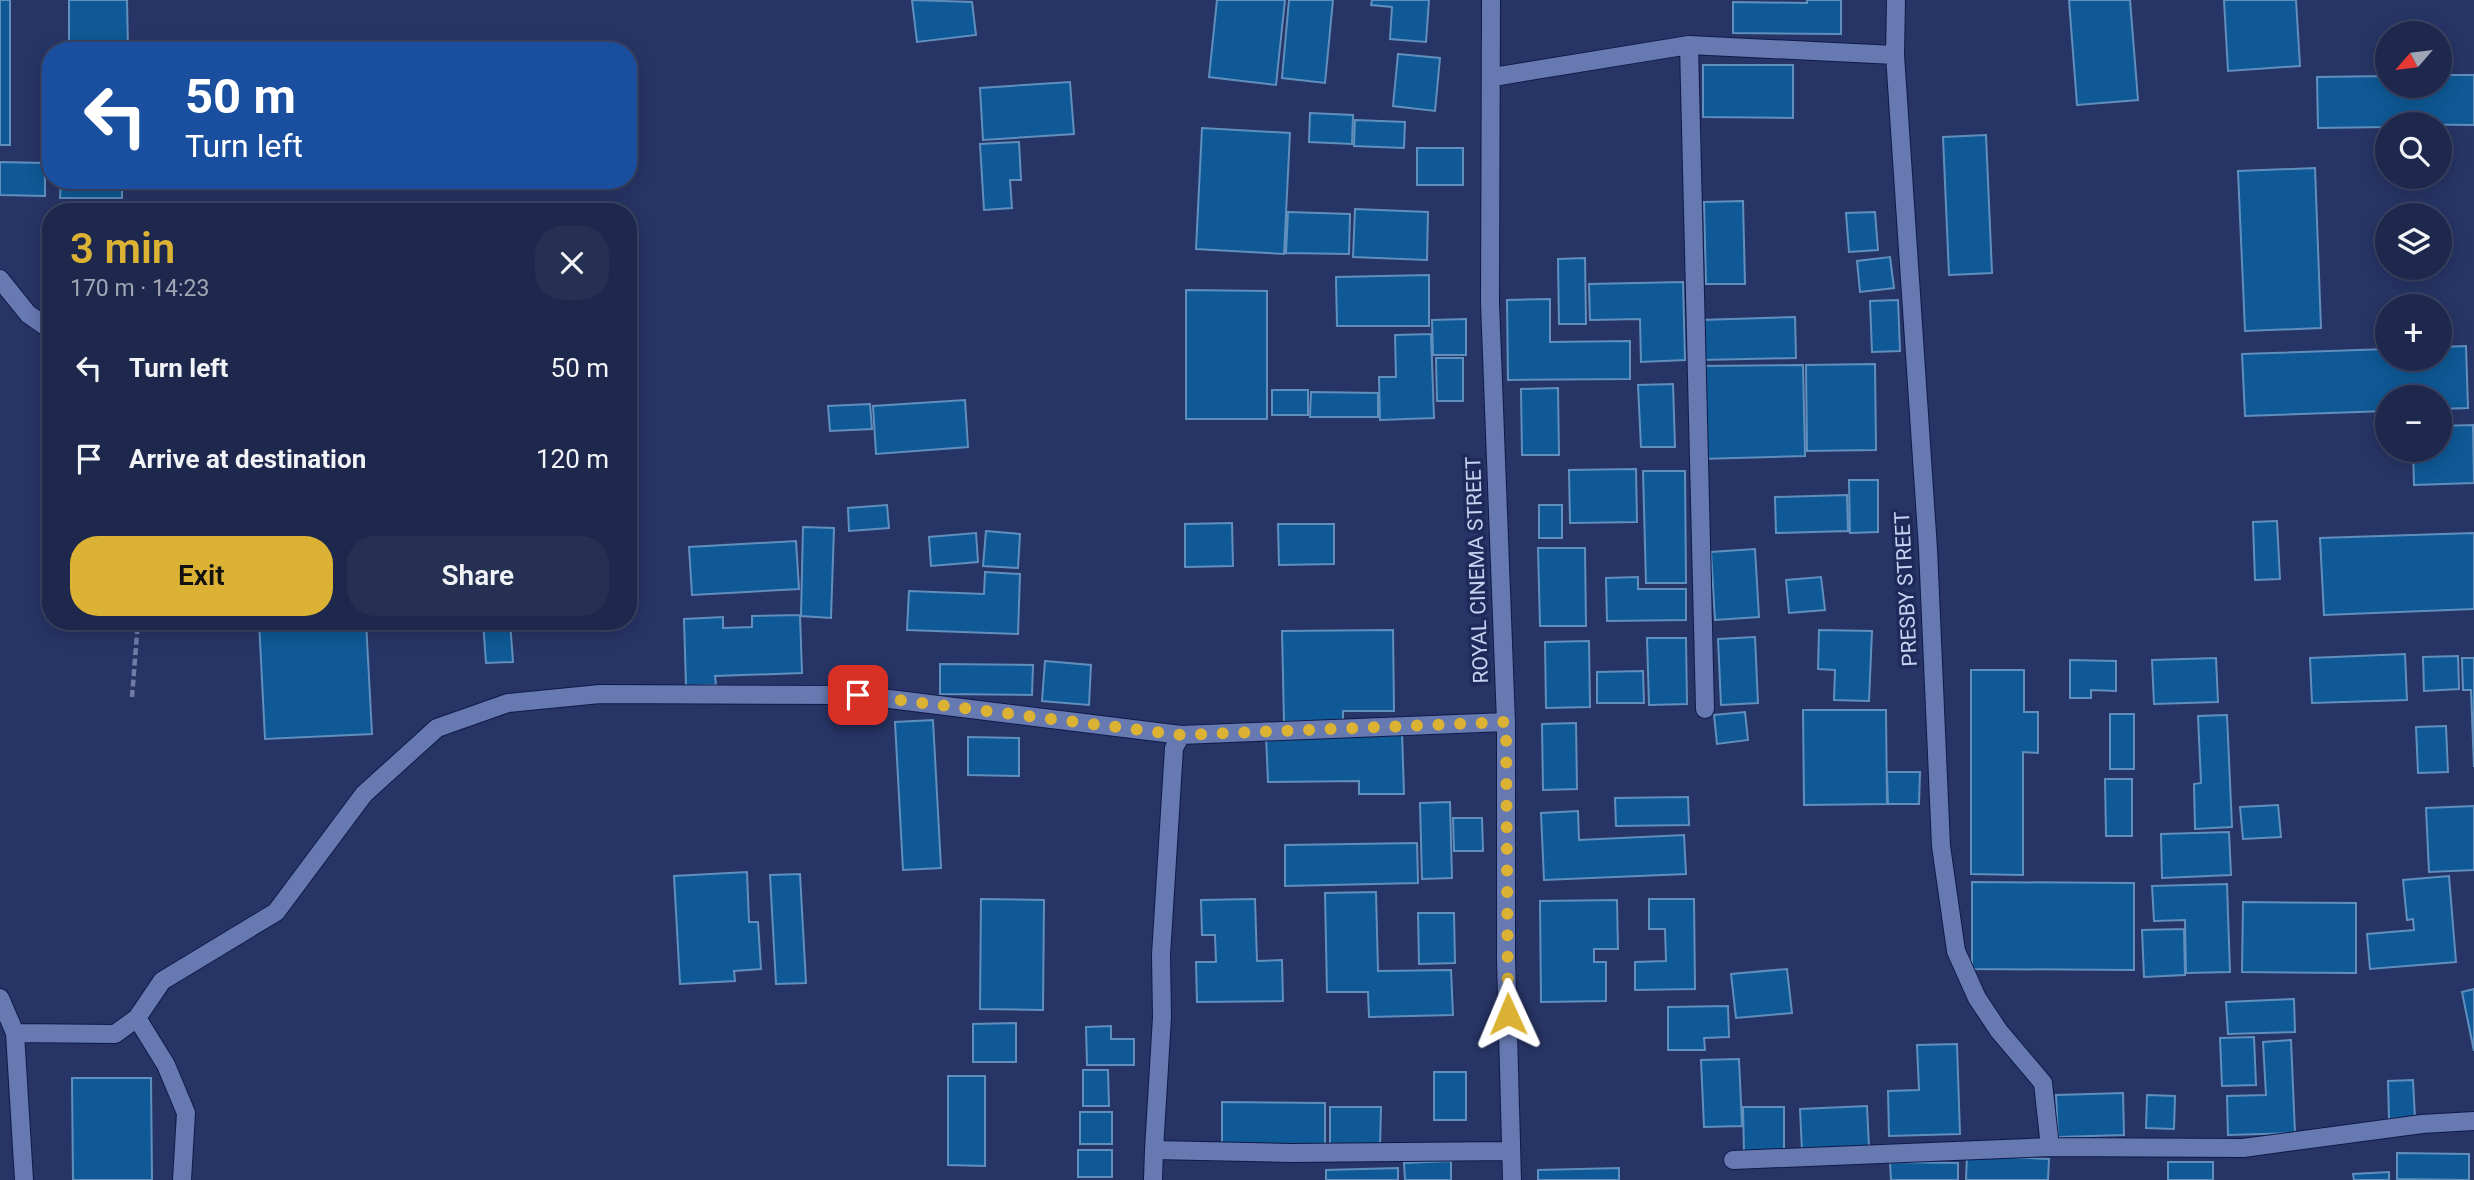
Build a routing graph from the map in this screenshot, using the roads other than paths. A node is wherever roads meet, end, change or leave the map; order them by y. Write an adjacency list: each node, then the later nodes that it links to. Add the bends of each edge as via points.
1 (1492, 0): 5 (street, ROYAL CINEMA STREET)
2 (1895, 0): 4 (street, PRESBY STREET)
3 (1689, 45): 4 (street); 5 (street); 8 (street)
4 (1895, 55): 15 (street, PRESBY STREET, via 1928,549 1941,845 1956,951 1984,1009 2043,1083)
5 (1493, 77): 9 (street, ROYAL CINEMA STREET, via 1490,303)
6 (0, 279): 7 (street)
7 (42, 323)
8 (1705, 709)
9 (1506, 722): 10 (street); 17 (street, ROYAL CINEMA STREET)
10 (1181, 735): 12 (street, via 858,695 600,694 508,703 437,728 364,794 276,912 162,981); 16 (street, via 1174,748)
11 (0, 998): 13 (street)
12 (137, 1018): 13 (street, via 116,1034); 20 (street, via 166,1065 186,1113)
13 (15, 1033): 19 (street)
14 (2474, 1121): 15 (street, via 2243,1148)
15 (2050, 1147): 18 (street)
16 (1154, 1150): 17 (street); 21 (street)
17 (1510, 1151): 22 (street, ROYAL CINEMA STREET)
18 (1733, 1160)
19 (24, 1180)
20 (182, 1180)
21 (1153, 1180)
22 (1513, 1180)

